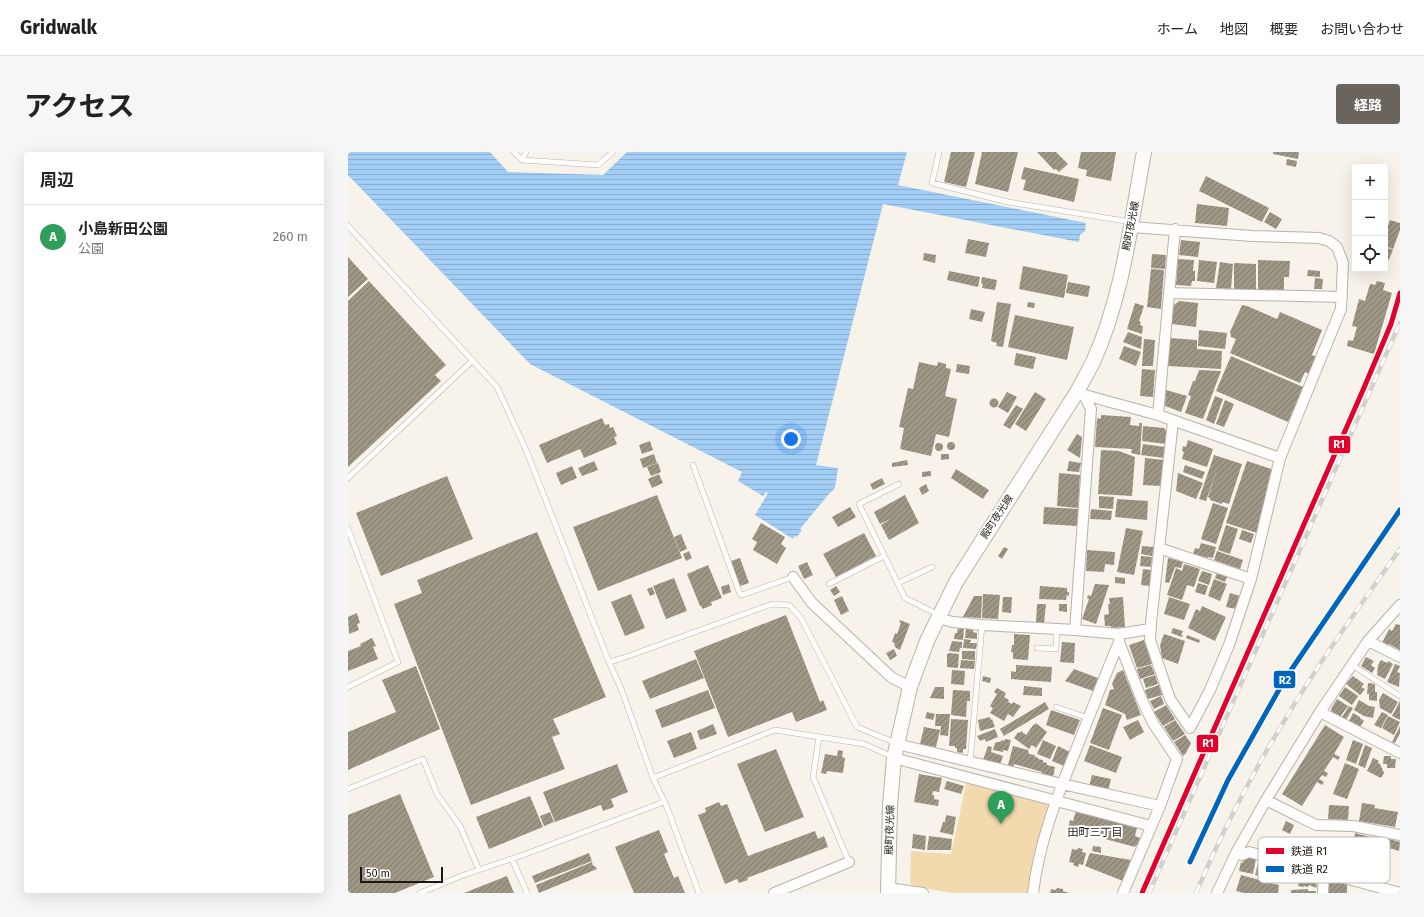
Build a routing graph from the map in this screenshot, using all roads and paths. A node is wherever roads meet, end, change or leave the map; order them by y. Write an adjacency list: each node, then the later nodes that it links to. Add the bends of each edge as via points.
1 (514, 152): 6 (lane)
2 (526, 152): 6 (lane)
3 (614, 152): 6 (lane, via 598,165)
4 (939, 152): 7 (lane, via 932,183 1008,202)
5 (1144, 152): 7 (street, 殿町夜光線)
6 (522, 160)
7 (1131, 224): 9 (street); 13 (street, 殿町夜光線, via 1120,280 1106,328)
8 (348, 226): 12 (lane)
9 (1175, 230): 10 (street); 11 (street, via 1319,238 1329,241 1337,248 1343,263)
10 (1169, 293): 11 (street); 14 (street)
11 (1342, 297): 16 (street, via 1338,319)
12 (474, 360): 18 (lane); 38 (lane, via 497,387 526,450)
13 (1080, 394): 14 (street); 29 (street, 殿町夜光線, via 974,552); 33 (street, via 1091,409)
14 (1158, 415): 15 (street)
15 (1173, 421): 16 (street); 21 (street)
16 (1280, 458): 25 (street)
17 (693, 465): 24 (lane, via 740,594)
18 (348, 478)
19 (899, 484): 22 (lane, via 859,504)
20 (348, 529): 40 (lane, via 398,662)
21 (1159, 548): 25 (street); 32 (street)
22 (884, 556): 26 (lane); 27 (lane)
23 (932, 567): 27 (lane)
24 (794, 577): 41 (street, via 812,603 892,677)
25 (1251, 579): 32 (street, via 1229,645 1190,728 1170,699 1150,640)
26 (829, 584)
27 (898, 584): 29 (lane, via 905,598)
28 (1400, 605): 35 (street)
29 (938, 616): 30 (street, via 959,623); 41 (street, 殿町夜光線)
30 (982, 625): 31 (street); 49 (lane)
31 (1057, 629): 33 (street); 36 (lane, via 1056,649)
32 (1150, 629): 34 (street)
33 (1075, 630): 34 (street)
34 (1119, 638): 45 (street); 56 (street, via 1131,675 1153,723 1177,759)
35 (1368, 641): 37 (street); 39 (street)
36 (1037, 648)
37 (1400, 657)
38 (609, 662): 47 (lane, via 772,604 789,605 801,618 857,727); 50 (lane)
39 (1352, 664): 42 (lane); 44 (street)
40 (348, 687)
41 (910, 687): 47 (street, 殿町夜光線)
42 (1400, 696)
43 (1056, 707): 45 (lane)
44 (1320, 712): 48 (street); 54 (street)
45 (1088, 718): 51 (street)
46 (819, 737): 47 (lane); 50 (lane, via 775,730); 62 (lane, via 813,777)
47 (896, 751): 49 (street); 53 (street); 66 (street, 殿町夜光線, via 890,805)
48 (1400, 753)
49 (970, 762): 51 (street)
50 (653, 778): 55 (lane)
51 (1062, 784): 53 (street); 56 (street)
52 (348, 790): 63 (lane, via 423,759 437,794 460,826)
53 (1056, 800): 57 (street); 72 (street, via 1040,851)
54 (1266, 800): 58 (street, via 1316,825 1352,826); 59 (street)
55 (664, 802): 61 (lane); 69 (lane)
56 (1160, 806): 57 (street)
57 (1151, 826): 73 (street)
58 (1400, 835)
59 (1236, 853): 60 (street); 74 (street)
60 (1258, 855)
61 (512, 860): 63 (lane); 68 (lane)
62 (849, 862): 70 (street)
63 (479, 870): 67 (lane)
64 (1324, 883): 75 (street)
65 (1362, 883): 76 (street)
66 (888, 890): 71 (street)
67 (420, 893)
68 (526, 893)
69 (699, 893)
70 (774, 893)
71 (923, 893)
72 (1033, 893)
73 (1123, 893)
74 (1217, 893)
75 (1323, 893)
76 (1400, 893)

